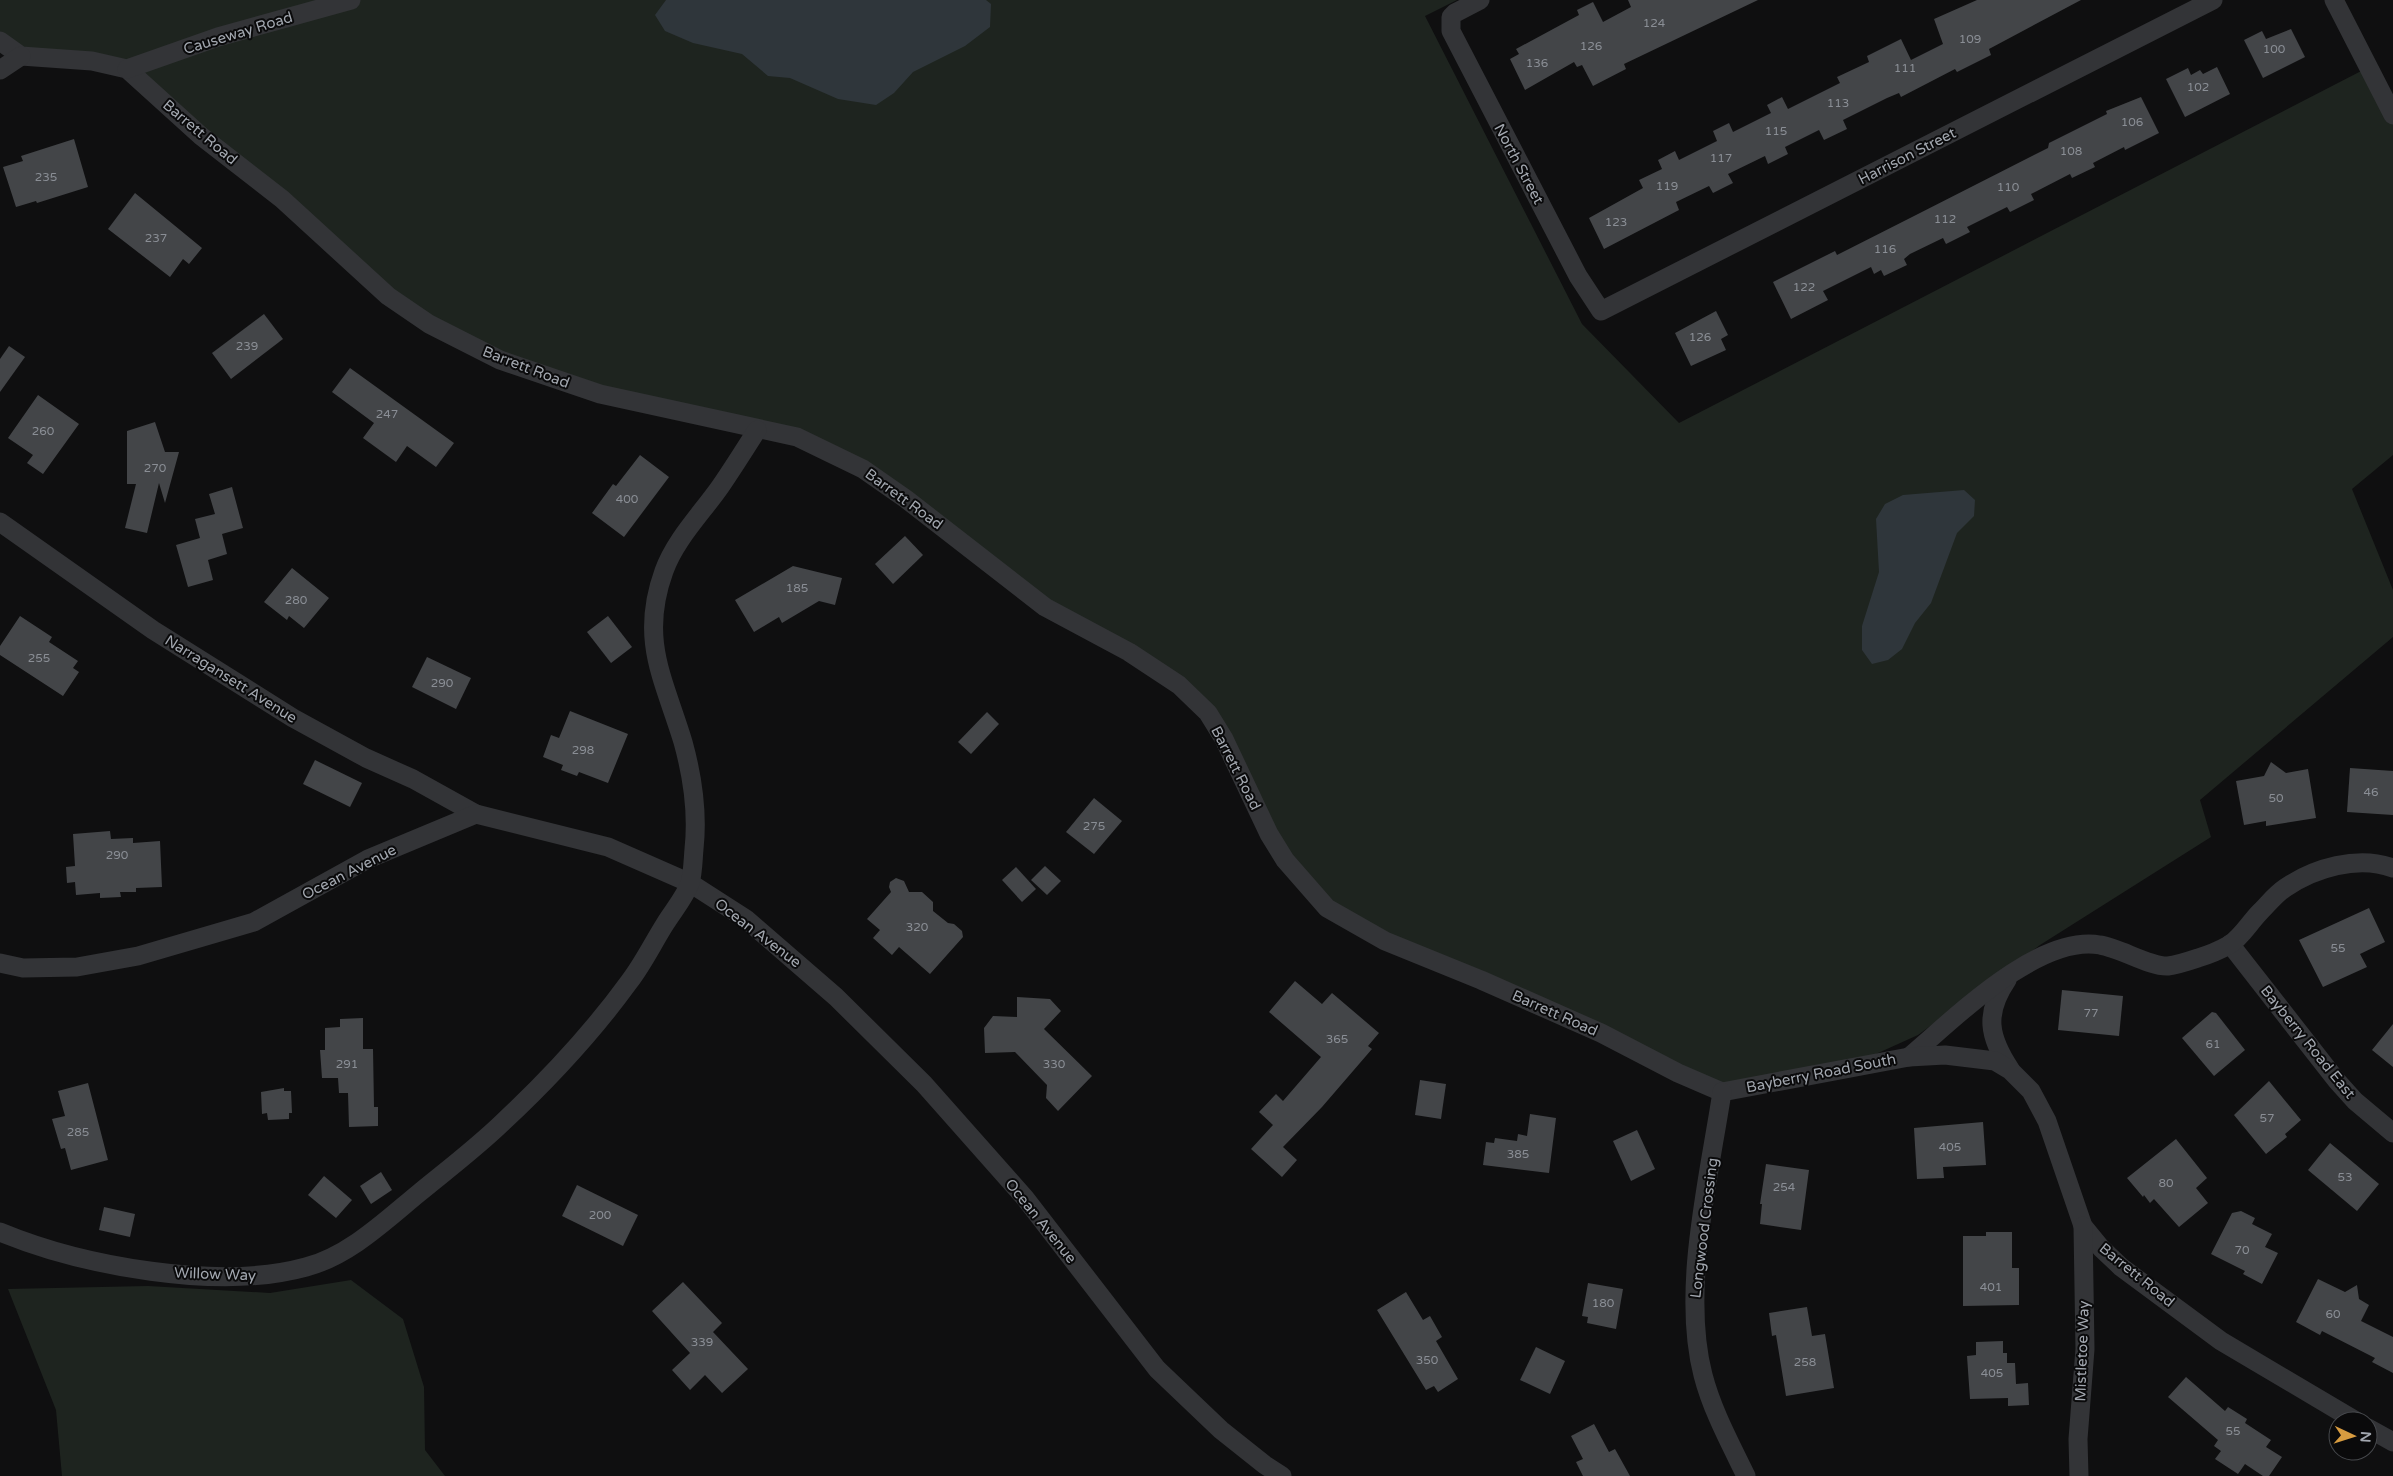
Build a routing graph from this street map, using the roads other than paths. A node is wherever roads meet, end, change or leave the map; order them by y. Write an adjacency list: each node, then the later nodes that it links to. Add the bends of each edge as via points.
1 (351, 0): 7 (street, Causeway Road, via 218,37)
2 (1480, 0): 10 (street, North Street, via 1455,13 1451,18 1451,31 1578,276)
3 (2213, 0): 10 (street, Harrison Street)
4 (2334, 0): 9 (street)
5 (0, 42): 6 (street)
6 (21, 56): 7 (street, Barrett Road, via 92,60); 8 (street)
7 (127, 69): 11 (street, Barrett Road, via 201,136 282,199 388,296 429,324 500,360 600,394)
8 (0, 70)
9 (2393, 115)
10 (1601, 311)
11 (757, 430): 15 (street, via 674,550 663,573 654,610 656,662 683,744 695,794 697,821); 21 (street, Barrett Road, via 797,437 863,469 1045,607 1129,652 1179,685 1208,713 1224,739 1269,834 1285,860 1327,908 1385,941 1576,1022)
12 (0, 522): 13 (street, Narragansett Avenue, via 153,630 293,718)
13 (476, 814): 15 (street, Ocean Avenue, via 608,847); 17 (street, Ocean Avenue, via 368,859 254,922 138,956 76,967 24,968)
14 (2393, 868): 16 (street, via 2360,863 2337,865 2305,877 2284,888)
15 (690, 883): 24 (street, Willow Way, via 631,980 568,1058 500,1125 370,1234 326,1260 266,1275 228,1277 104,1264 30,1245); 28 (street, Ocean Avenue, via 746,919 791,957 924,1084 1025,1198 1157,1368 1221,1430)
16 (2230, 944): 18 (street, Bayberry Road South, via 2169,966 2099,945 2076,944 2057,948); 22 (street, Bayberry Road East, via 2337,1082)
17 (0, 963)
18 (2011, 975): 19 (street, Bayberry Road South, via 1963,1010); 20 (street, Bayberry Road South, via 2000,990 1991,1024 1992,1038)
19 (1908, 1057): 20 (street, Barrett Road, via 1946,1055 1980,1058 1995,1061); 21 (street, Bayberry Road South)
20 (2010, 1070): 23 (street, Barrett Road, via 2031,1091 2047,1121)
21 (1722, 1092): 29 (street, Longwood Crossing, via 1698,1251 1694,1300 1696,1345 1715,1410)
22 (2393, 1133)
23 (2083, 1226): 25 (street, Barrett Road, via 2121,1267 2221,1341); 30 (street, Mistletoe Way, via 2084,1349)
24 (0, 1232)
25 (2339, 1411)
26 (2378, 1434): 27 (street)
27 (2393, 1442)
28 (1282, 1476)
29 (1746, 1476)
30 (2079, 1476)

